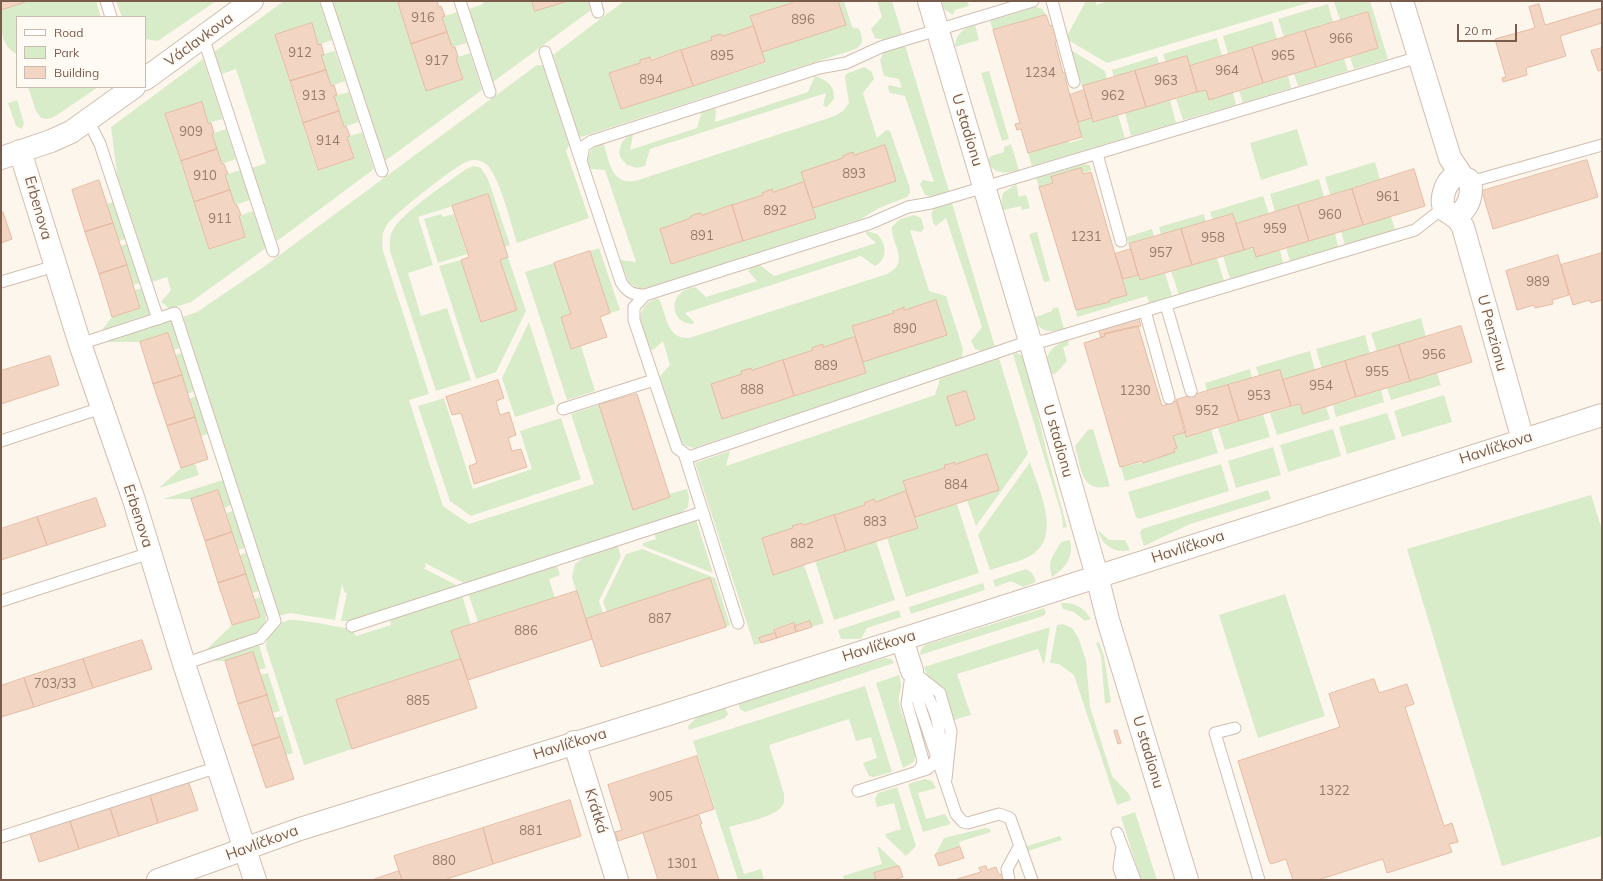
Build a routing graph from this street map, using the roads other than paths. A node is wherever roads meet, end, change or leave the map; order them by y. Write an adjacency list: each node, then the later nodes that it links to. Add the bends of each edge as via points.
1 (106, 1): 11 (lane)
2 (252, 1): 13 (street, Václavkova)
3 (326, 1): 25 (lane)
4 (460, 1): 19 (lane)
5 (595, 1): 10 (lane)
6 (929, 1): 12 (street, U stadionu)
7 (1034, 1): 12 (lane)
8 (1052, 1): 17 (lane)
9 (1402, 1): 15 (street)
10 (598, 12)
11 (111, 16)
12 (938, 29): 24 (lane, via 846,63 820,68 592,141 584,146); 27 (street, U stadionu)
13 (203, 37): 16 (street, Václavkova); 30 (lane)
14 (545, 52): 24 (lane)
15 (1419, 57): 22 (lane); 26 (street, via 1450,158)
16 (146, 78)
17 (1074, 82)
18 (133, 88): 20 (street)
19 (490, 92)
20 (88, 120): 23 (street, via 61,137); 36 (lane, via 100,144)
21 (1602, 145): 26 (lane, via 1477,180)
22 (1097, 154): 27 (lane); 29 (lane)
23 (10, 155): 31 (street, Erbenova)
24 (580, 162): 33 (lane, via 621,282 631,294)
25 (382, 171)
26 (1464, 177): 28 (street, via 1472,187)
27 (984, 187): 33 (lane, via 908,206 871,224); 37 (street, U stadionu)
28 (1457, 216): 34 (lane, via 1438,212 1414,230); 45 (street, U Penzionu)
29 (1121, 241)
30 (273, 252)
31 (55, 266): 32 (lane); 38 (street, Erbenova)
32 (1, 282)
33 (645, 295): 39 (lane, via 634,307 634,320)
34 (1166, 304): 35 (lane); 40 (lane)
35 (1145, 311): 37 (lane, via 1044,341); 41 (lane)
36 (158, 318): 38 (lane); 55 (lane, via 176,313 275,621 260,638)
37 (1030, 341): 47 (lane, via 694,456); 50 (street, U stadionu)
38 (80, 344): 42 (street, Erbenova)
39 (654, 380): 43 (lane); 47 (lane, via 677,448)
40 (1191, 391)
41 (1170, 398)
42 (101, 408): 46 (lane); 49 (street, Erbenova)
43 (563, 409)
44 (1602, 414): 45 (street, Havlíčkova)
45 (1523, 440): 50 (street, Havlíčkova)
46 (1, 441)
47 (685, 456): 48 (lane)
48 (703, 512): 52 (lane); 53 (lane)
49 (150, 553): 51 (lane); 55 (street, Erbenova)
50 (1097, 576): 54 (street, Havlíčkova); 75 (street, U stadionu)
51 (1, 601)
52 (738, 623)
53 (352, 626)
54 (902, 639): 56 (street); 58 (street, Havlíčkova)
55 (184, 664): 60 (street, Erbenova)
56 (914, 678): 59 (lane, via 929,699 940,735); 59 (lane, via 907,704 924,760 921,768); 61 (lane, via 940,694 951,731)
57 (1234, 728): 76 (lane, via 1216,734)
58 (574, 742): 67 (street, Havlíčkova, via 300,829); 70 (street, Krátká)
59 (928, 766): 61 (lane); 62 (lane)
60 (218, 767): 64 (lane); 67 (street, Erbenova)
61 (946, 781): 65 (lane, via 956,814 963,822 972,823 1000,814 1007,816 1013,822)
62 (858, 791)
63 (1117, 833): 66 (lane)
64 (1, 837)
65 (1020, 845): 71 (lane, via 1007,869); 72 (lane)
66 (1122, 846): 73 (lane, via 1119,868); 74 (lane)
67 (245, 849): 68 (street, Havlíčkova); 69 (street, Erbenova)
68 (162, 879)
69 (255, 880)
70 (617, 880)
71 (1009, 880)
72 (1032, 880)
73 (1123, 880)
74 (1135, 880)
75 (1187, 880)
76 (1260, 880)

